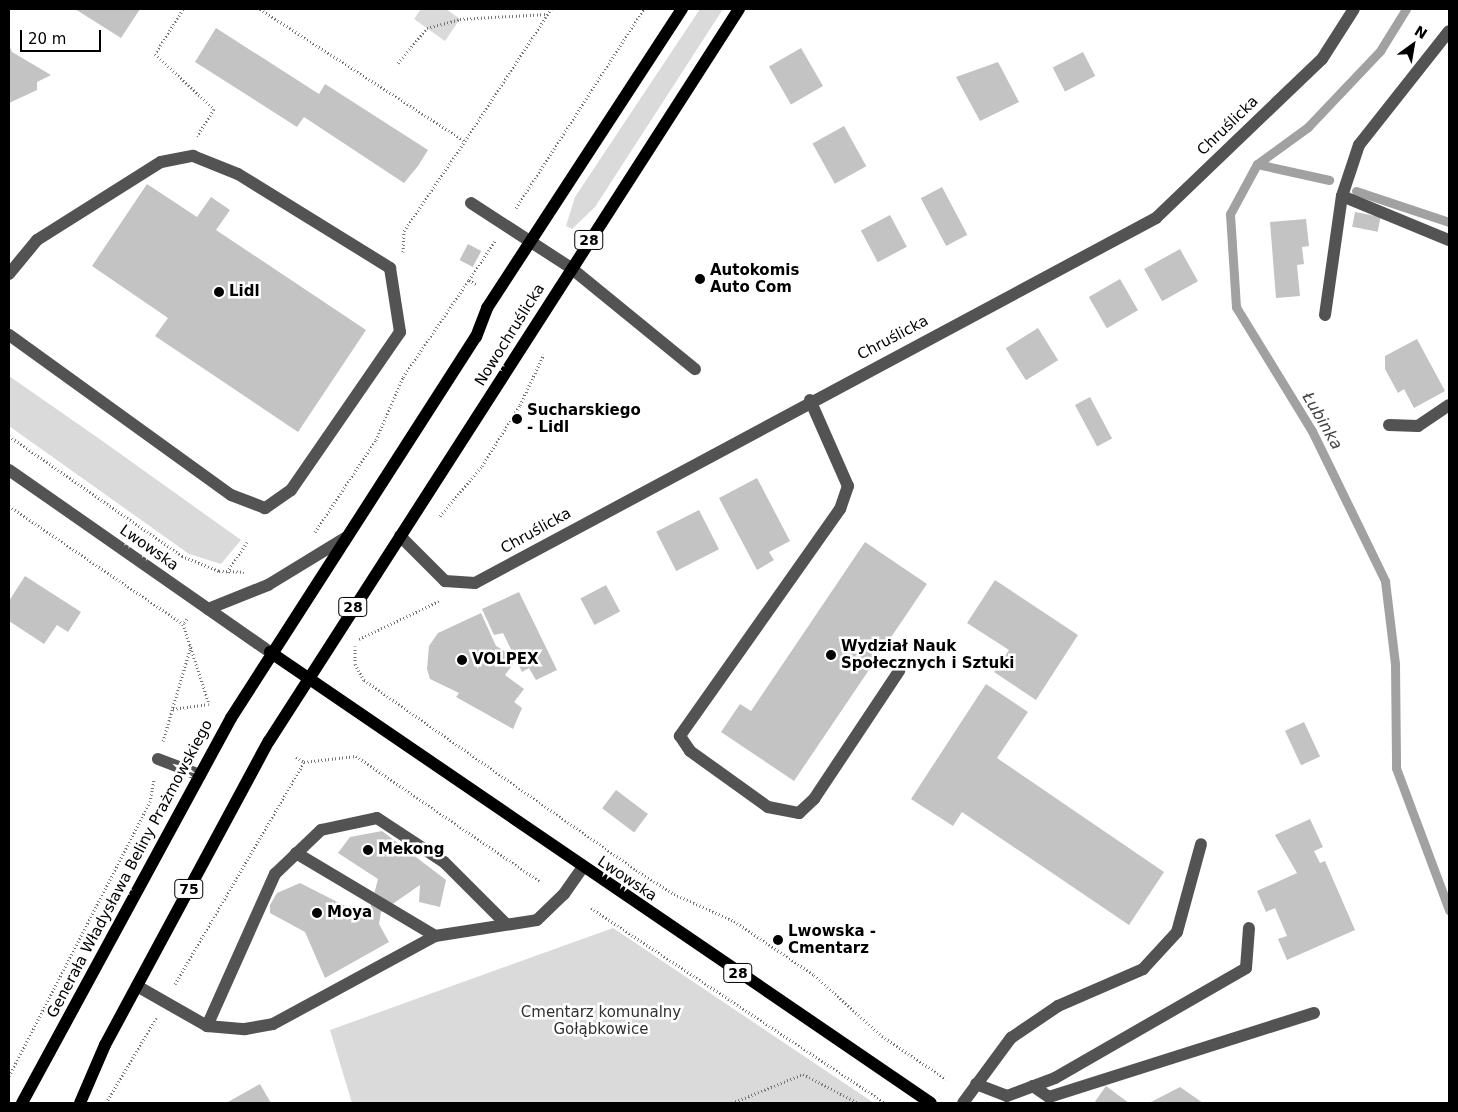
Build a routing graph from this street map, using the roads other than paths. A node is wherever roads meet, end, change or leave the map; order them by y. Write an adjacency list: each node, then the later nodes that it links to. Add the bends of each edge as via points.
1 (681, 9): 8 (main road, Nowochruślicka)
2 (739, 9): 9 (main road, Nowochruślicka / 28)
3 (1354, 9): 14 (street, Chruślicka, via 1322,58 1156,218)
4 (1449, 31): 5 (street, via 1359,145)
5 (1342, 196): 7 (street); 11 (street)
6 (471, 203): 8 (street)
7 (1449, 240)
8 (529, 241): 9 (street); 19 (main road, Nowochruślicka, via 494,296 476,337)
9 (571, 268): 13 (street); 18 (main road, Nowochruślicka / 28)
10 (9, 274): 12 (street, via 37,240 161,162 193,156 238,174 390,268 400,332 292,490 265,508 231,495)
11 (1325, 315)
12 (9, 335)
13 (695, 369)
14 (810, 400): 18 (street, Chruślicka, via 475,583 445,581); 22 (street, via 848,486 840,509 680,736 690,751 768,807 799,813 814,800)
15 (1449, 405): 16 (street, via 1418,426)
16 (1389, 425)
17 (9, 470): 20 (street, Lwowska)
18 (400, 536): 23 (main road, Nowochruślicka / 28)
19 (345, 538): 20 (street, via 268,584); 21 (main road, Nowochruślicka)
20 (208, 609): 21 (street, Lwowska)
21 (270, 652): 23 (main road, 28); 25 (main road, Generała Władysława Beliny Prażmowskiego)
22 (899, 670)
23 (307, 678): 28 (main road, Lwowska / 28); 32 (main road, 75)
24 (158, 759): 25 (street)
25 (200, 776): 37 (main road, Generała Władysława Beliny Prażmowskiego)
26 (1201, 844): 35 (street, via 1177,932 1143,969 1058,1006 1011,1038)
27 (296, 853): 29 (street, via 321,830 377,818 444,862); 31 (street); 34 (street, via 275,874)
28 (582, 868): 29 (street, via 564,894 537,920); 39 (main road, Lwowska / 28)
29 (506, 924): 31 (street)
30 (1249, 928): 36 (street, via 1246,968)
31 (436, 936): 34 (street, via 273,1024 245,1029)
32 (136, 986): 34 (street); 38 (main road, 75)
33 (1314, 1013): 36 (street, via 1049,1097)
34 (207, 1026)
35 (976, 1084): 36 (street, via 1007,1096); 40 (street)
36 (1032, 1086)
37 (22, 1103)
38 (80, 1103)
39 (932, 1103)
40 (963, 1103)

